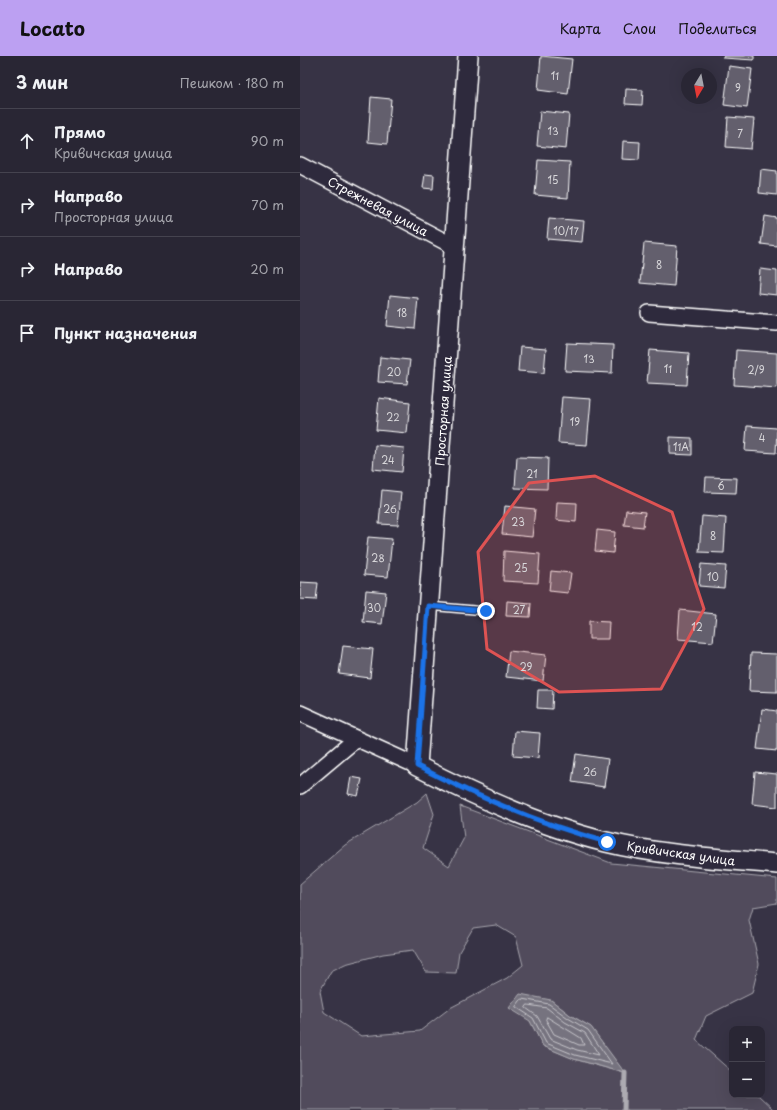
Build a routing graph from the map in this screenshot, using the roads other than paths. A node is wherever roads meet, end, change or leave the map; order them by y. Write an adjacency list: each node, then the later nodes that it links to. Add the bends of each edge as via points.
1 (468, 56): 3 (street, Просторная улица)
2 (300, 165): 3 (street, Стрежневая улица)
3 (455, 247): 6 (street, Просторная улица)
4 (649, 313): 5 (street)
5 (777, 323)
6 (428, 606): 7 (lane); 10 (street, Просторная улица)
7 (486, 611)
8 (300, 713): 9 (street, Кривичская улица)
9 (356, 739): 10 (street, Кривичская улица); 11 (street)
10 (417, 766): 12 (street, Кривичская улица, via 515,811 586,837 657,851)
11 (300, 786)
12 (777, 864)

